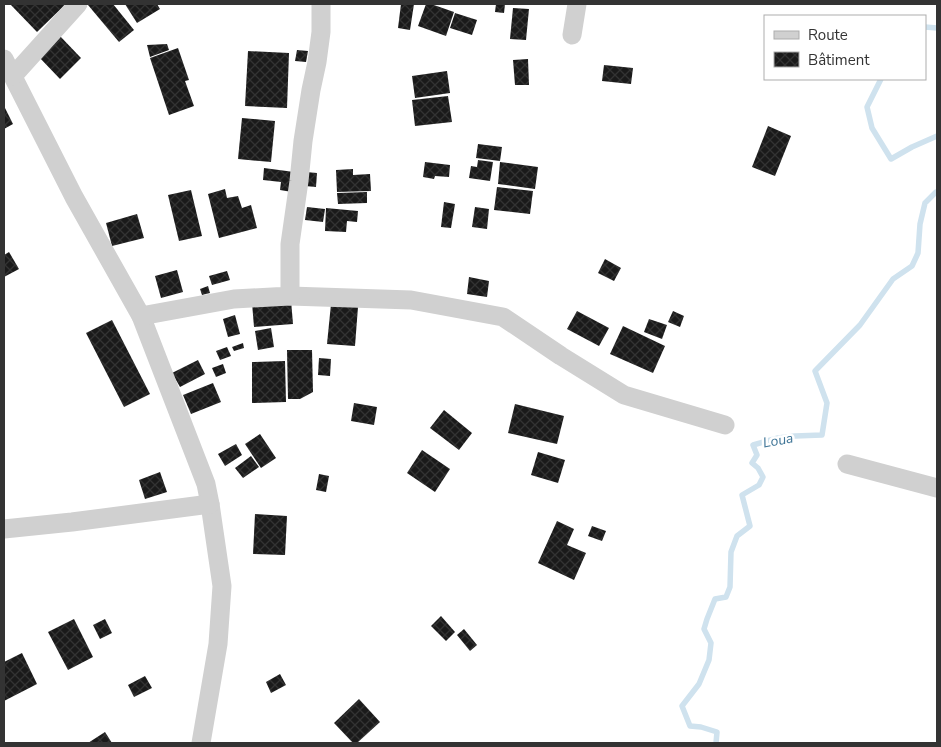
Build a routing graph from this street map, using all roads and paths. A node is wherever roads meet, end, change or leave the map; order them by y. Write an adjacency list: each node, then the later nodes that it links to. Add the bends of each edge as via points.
1 (78, 4): 6 (street)
2 (321, 4): 7 (street, via 321,32 302,141 290,244)
3 (577, 4): 4 (street)
4 (572, 35)
5 (4, 59): 6 (street)
6 (13, 76): 8 (street, via 74,197)
7 (290, 296): 8 (street, via 234,300); 9 (street, via 411,300 503,317 624,395)
8 (142, 316): 12 (street, via 206,484)
9 (725, 425)
10 (847, 464): 11 (street)
11 (937, 488)
12 (210, 504): 13 (street); 14 (street, via 222,586 218,644)
13 (4, 529)
14 (201, 743)

